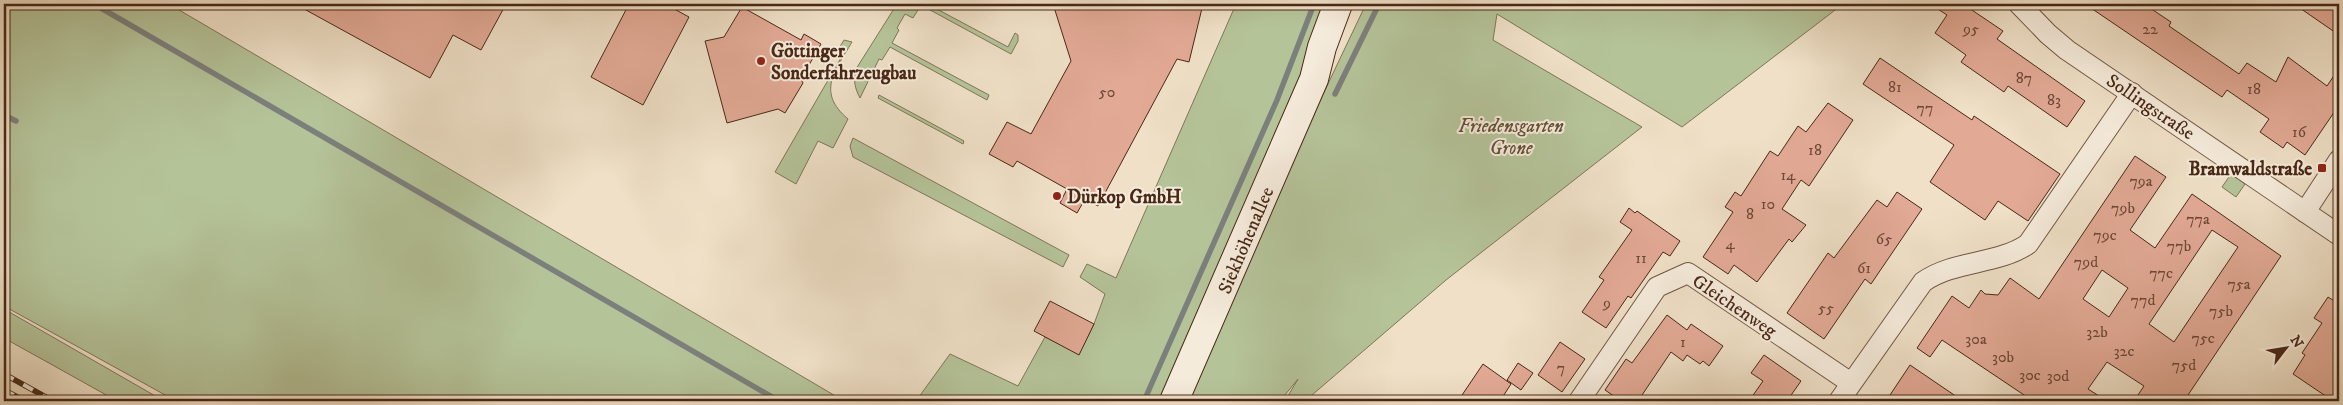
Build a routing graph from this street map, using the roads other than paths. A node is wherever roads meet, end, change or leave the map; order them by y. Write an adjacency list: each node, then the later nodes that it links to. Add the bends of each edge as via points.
1 (1338, 4): 4 (main road, Siekhöhenallee)
2 (1356, 4): 4 (main road, Siekhöhenallee, via 1333,53)
3 (2019, 4): 5 (street, Sollingstraße, via 2068,50)
4 (1314, 79): 10 (main road, Siekhöhenallee)
5 (2132, 93): 7 (street, Sollingstraße); 9 (street, via 2028,244 2011,254 1968,263 1923,282)
6 (2339, 160): 7 (street)
7 (2305, 212): 8 (street, Sollingstraße)
8 (2339, 235)
9 (1852, 383): 11 (street, Gleichenweg, via 1688,273 1657,287); 12 (street)
10 (1174, 401)
11 (1579, 401)
12 (1839, 401)

